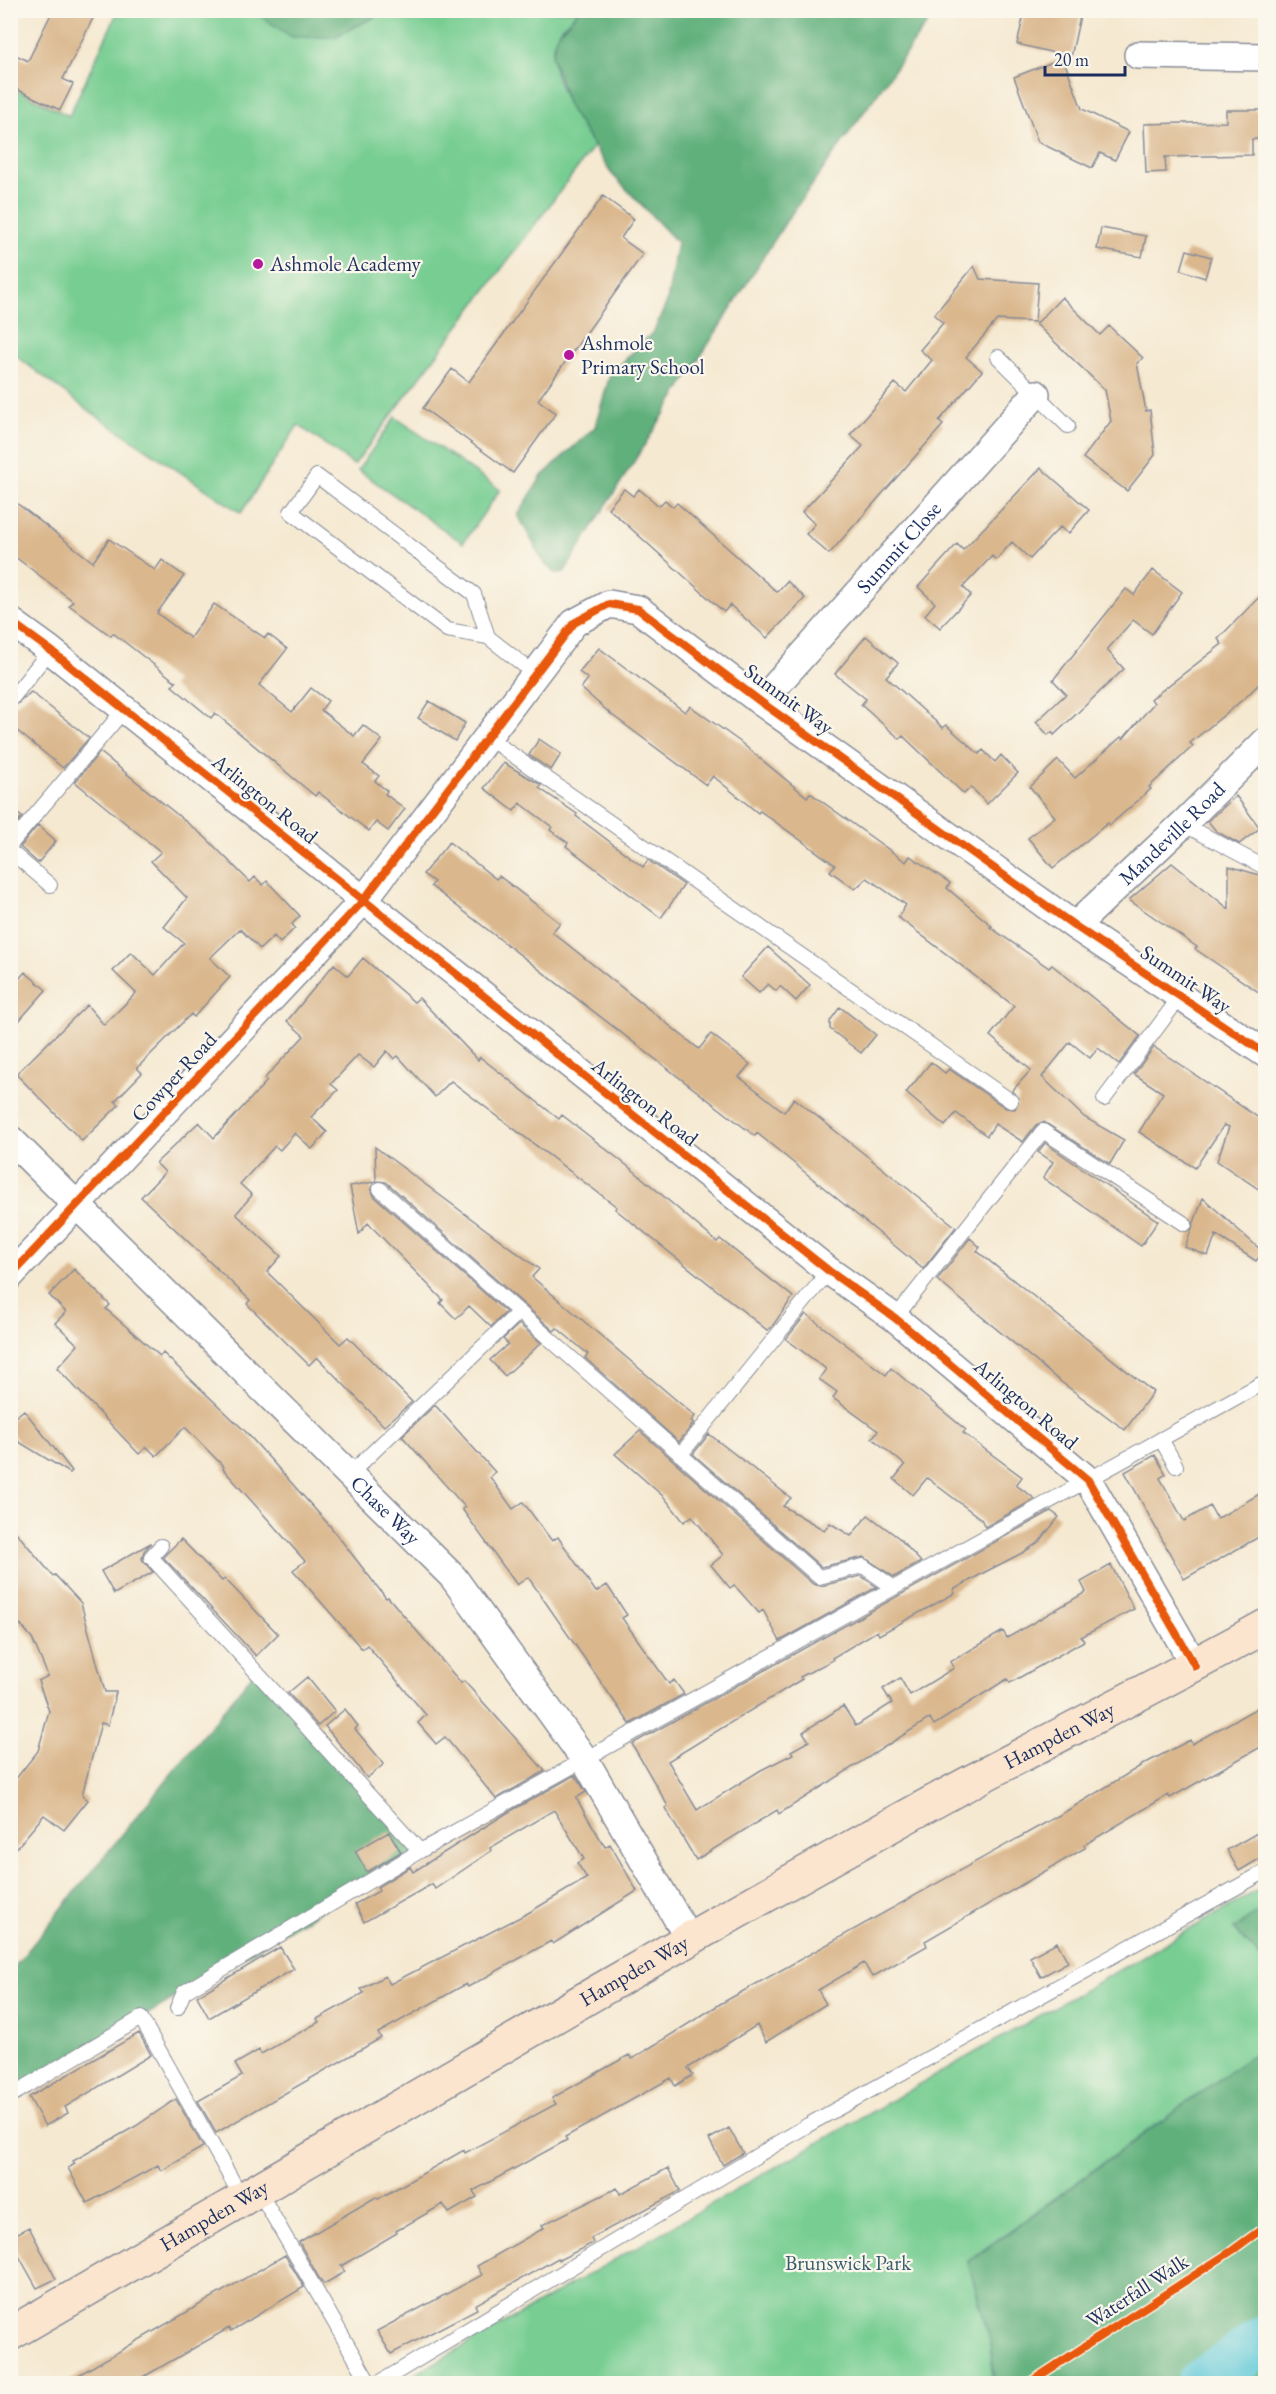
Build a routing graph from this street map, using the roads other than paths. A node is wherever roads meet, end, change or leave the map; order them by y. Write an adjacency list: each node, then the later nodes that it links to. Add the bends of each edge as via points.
1 (1138, 55): 2 (street)
2 (1266, 57)
3 (998, 357): 4 (lane)
4 (1036, 394): 5 (lane); 11 (street, Summit Close)
5 (1068, 426)
6 (10, 621): 8 (street, Arlington Road)
7 (488, 638): 7 (lane, via 447,630 291,512 317,476 474,594); 9 (lane)
8 (50, 650): 10 (lane); 12 (street, Arlington Road)
9 (535, 675): 11 (street, Summit Way, via 574,623 609,604 638,609); 13 (street, Summit Way)
10 (10, 701)
11 (761, 702): 21 (street, Summit Way)
12 (124, 710): 16 (lane); 20 (street, Arlington Road)
13 (488, 737): 20 (street, Summit Way); 25 (lane)
14 (1266, 741): 15 (street, Mandeville Road)
15 (1183, 824): 18 (lane); 21 (street, Mandeville Road)
16 (10, 845)
17 (10, 851): 19 (lane)
18 (1266, 868)
19 (50, 885)
20 (363, 901): 28 (street, Cowper Road); 30 (street, Arlington Road)
21 (1075, 926): 22 (street, Summit Way)
22 (1180, 997): 23 (street, Summit Way); 24 (lane)
23 (1266, 1053)
24 (1104, 1100)
25 (1011, 1101)
26 (10, 1139): 28 (street, Chase Way)
27 (380, 1189): 32 (lane)
28 (79, 1205): 31 (street, Cowper Road); 38 (street, Chase Way)
29 (1185, 1224): 33 (lane, via 1043,1131)
30 (829, 1271): 33 (street, Arlington Road); 36 (lane)
31 (10, 1276)
32 (519, 1312): 36 (lane); 38 (lane)
33 (894, 1318): 39 (street, Arlington Road)
34 (1266, 1381): 35 (lane)
35 (1161, 1439): 37 (lane); 39 (lane)
36 (681, 1454): 41 (lane, via 819,1577 862,1566)
37 (1176, 1466)
38 (351, 1473): 44 (street, Chase Way, via 453,1577)
39 (1088, 1480): 41 (lane); 43 (street, Arlington Road)
40 (161, 1546): 45 (lane, via 151,1557)
41 (894, 1588): 44 (lane)
42 (1266, 1626): 43 (street, Hampden Way)
43 (1195, 1666): 47 (street, Hampden Way, via 897,1821)
44 (585, 1760): 45 (lane); 47 (street, Chase Way)
45 (420, 1851): 48 (lane, via 184,1992)
46 (1266, 1871): 53 (lane, via 808,2125)
47 (689, 1939): 50 (street, Hampden Way)
48 (177, 2008)
49 (10, 2096): 50 (lane, via 141,2018)
50 (250, 2193): 51 (street, Hampden Way); 52 (lane)
51 (10, 2334)
52 (370, 2384)
53 (377, 2384)

